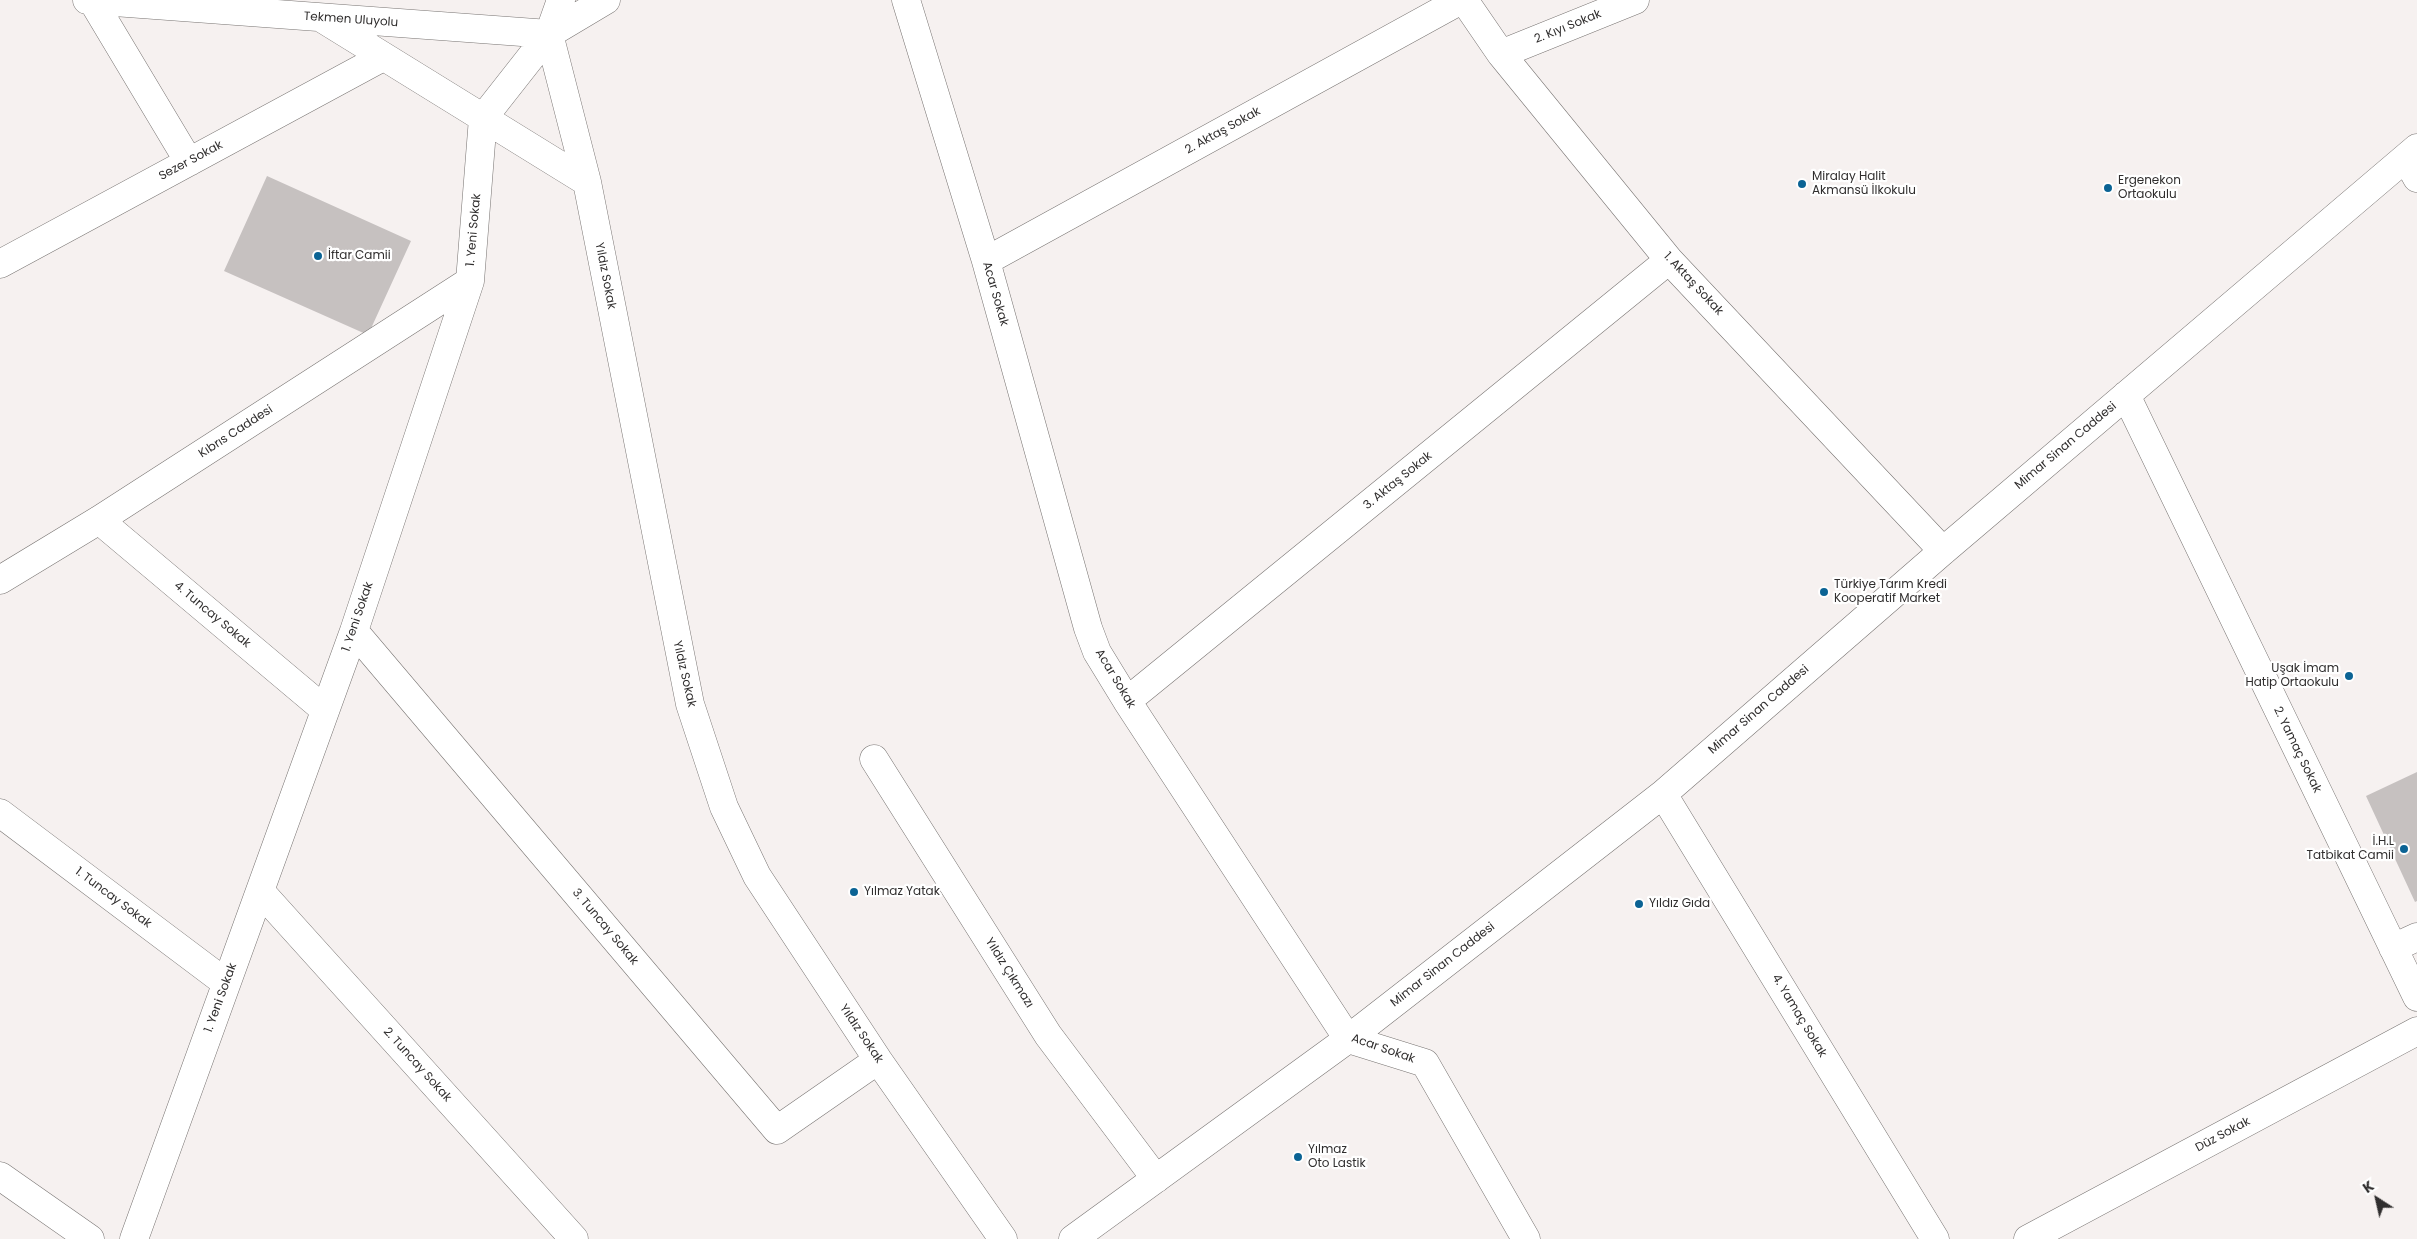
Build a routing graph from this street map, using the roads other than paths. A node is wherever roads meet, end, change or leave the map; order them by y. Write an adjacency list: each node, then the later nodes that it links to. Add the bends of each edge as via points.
1 (87, 0): 2 (street, Tekmen Uluyolu)
2 (92, 0): 8 (street, Tekmen Uluyolu); 15 (street)
3 (561, 0): 10 (street)
4 (606, 0): 10 (street)
5 (906, 0): 18 (street, Acar Sokak)
6 (1462, 0): 11 (street, 1. Aktaş Sokak); 18 (street, 2. Aktaş Sokak)
7 (1635, 0): 11 (street, 2. Kıyı Sokak)
8 (203, 5): 9 (street, Tekmen Uluyolu)
9 (319, 17): 10 (street, Tekmen Uluyolu); 12 (street)
10 (549, 34): 13 (street); 16 (street, Yıldız Sokak)
11 (1501, 54): 17 (street, 1. Aktaş Sokak)
12 (383, 57): 13 (street); 15 (street, Sezer Sokak)
13 (483, 118): 16 (street); 20 (street, 1. Yeni Sokak)
14 (2413, 161): 21 (street, Mimar Sinan Caddesi)
15 (189, 162): 19 (street, Sezer Sokak)
16 (587, 182): 37 (street, Yıldız Sokak, via 690,704 724,807 757,876)
17 (1669, 260): 23 (street, 1. Aktaş Sokak); 26 (street, 3. Aktaş Sokak)
18 (986, 261): 26 (street, Acar Sokak, via 1088,628 1097,652)
19 (0, 264)
20 (470, 281): 22 (street, Kıbrıs Caddesi); 25 (street, 1. Yeni Sokak)
21 (2126, 395): 23 (street, Mimar Sinan Caddesi); 32 (street, 2. Yamaç Sokak)
22 (99, 520): 24 (street, Kıbrıs Caddesi); 27 (street, 4. Tuncay Sokak)
23 (1943, 551): 29 (street, Mimar Sinan Caddesi)
24 (0, 580)
25 (354, 630): 27 (street, 1. Yeni Sokak); 37 (street, 3. Tuncay Sokak, via 777,1130)
26 (1127, 701): 36 (street, Acar Sokak)
27 (325, 710): 31 (street, 1. Yeni Sokak)
28 (874, 759): 39 (street, Yıldız Çıkmazı, via 1048,1035)
29 (1662, 794): 36 (street, Mimar Sinan Caddesi); 46 (street, 4. Yamaç Sokak)
30 (0, 813): 33 (street, 1. Tuncay Sokak)
31 (260, 891): 33 (street, 1. Yeni Sokak); 42 (street, 2. Tuncay Sokak)
32 (2405, 943): 34 (street, 2. Yamaç Sokak)
33 (226, 983): 41 (street, 1. Yeni Sokak)
34 (2417, 997)
35 (2417, 1031): 47 (street, Düz Sokak)
36 (1348, 1039): 39 (street, Mimar Sinan Caddesi); 45 (street, Acar Sokak, via 1425,1064)
37 (878, 1060): 43 (street, Yıldız Sokak)
38 (0, 1176): 40 (street)
39 (1156, 1179): 44 (street, Mimar Sinan Caddesi)
40 (90, 1239)
41 (134, 1239)
42 (574, 1239)
43 (1003, 1239)
44 (1073, 1239)
45 (1526, 1239)
46 (1935, 1239)
47 (2028, 1239)

